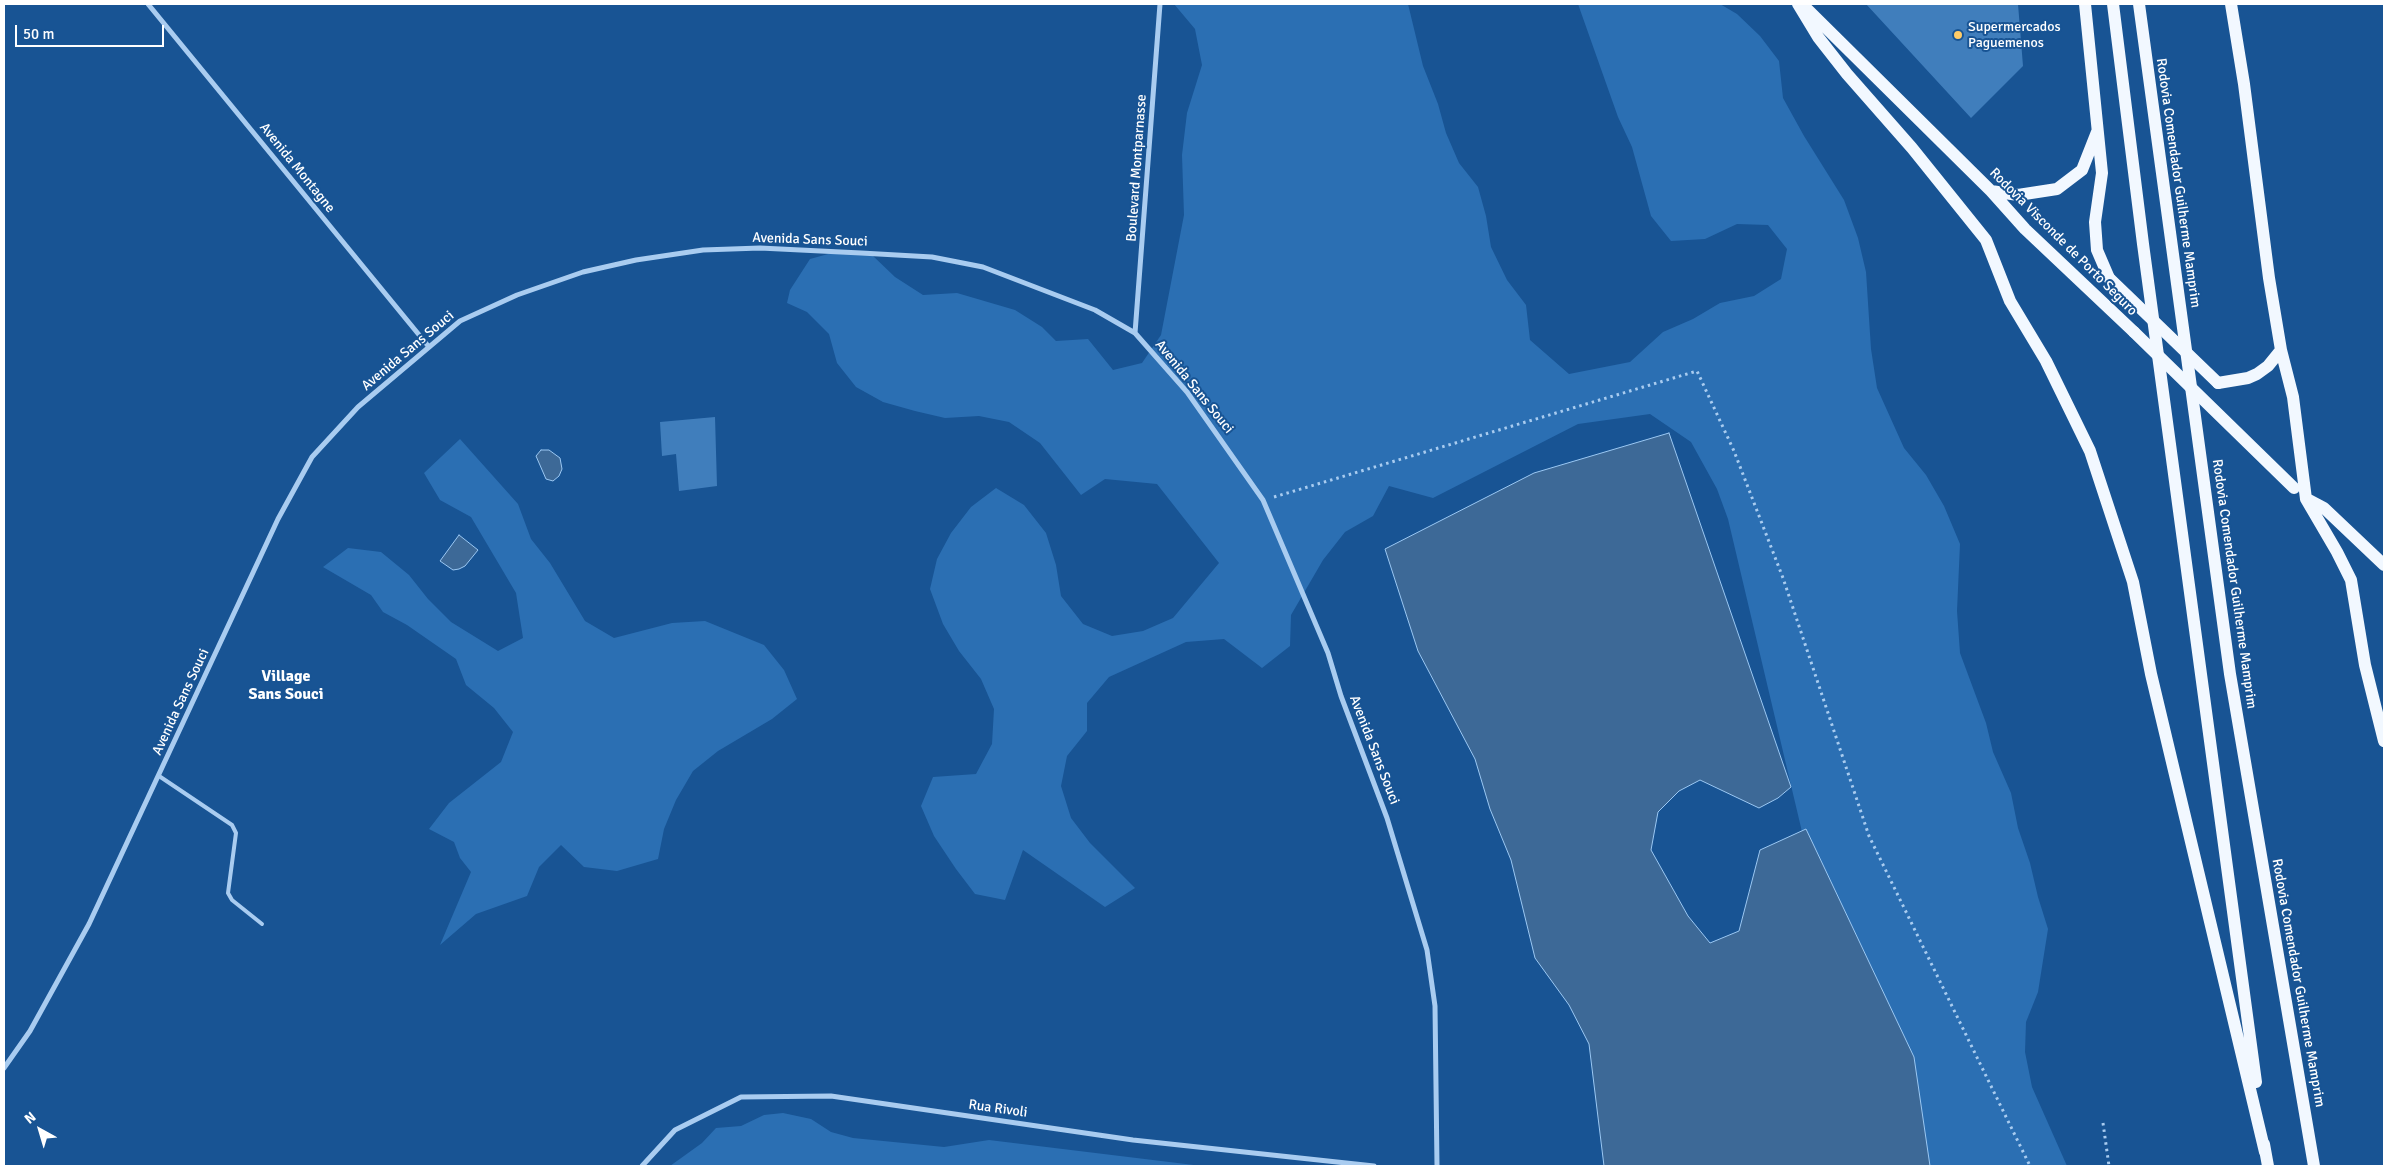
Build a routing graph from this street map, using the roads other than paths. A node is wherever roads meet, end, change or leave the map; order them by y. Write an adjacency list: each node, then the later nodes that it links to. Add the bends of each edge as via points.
1 (148, 4): 11 (street, Avenida Montagne)
2 (1160, 4): 10 (street, Boulevard Montparnasse)
3 (1800, 4): 9 (main road, Rodovia Visconde de Porto Seguro); 19 (main road, via 1818,38 1986,240 2010,301 2046,361 2090,451 2133,582 2151,674)
4 (2084, 4): 8 (main road)
5 (2113, 4): 19 (main road)
6 (2139, 4): 24 (main road, Rodovia Comendador Guilherme Mamprim, via 2230,674)
7 (2231, 4): 12 (main road, via 2268,278)
8 (2099, 127): 9 (main road, via 2082,170 2058,189 2018,195); 12 (main road, bridge, via 2102,174 2095,222 2098,250 2109,278 2218,383 2257,374)
9 (1991, 191): 13 (main road, Rodovia Visconde de Porto Seguro, bridge)
10 (1135, 333): 11 (street, Avenida Sans Souci, via 1095,310 983,267 932,258 760,248 703,250 583,272 517,295 460,321); 22 (street, Avenida Sans Souci, via 1187,392 1263,500 1328,654 1387,818 1427,950 1435,1006)
11 (428, 347): 16 (street, Avenida Sans Souci, via 358,407 312,457 278,519)
12 (2281, 350): 13 (main road, via 2293,397)
13 (2306, 498): 14 (main road, Rodovia Visconde de Porto Seguro, via 2324,508); 15 (main road, Rodovia Visconde de Porto Seguro, via 2351,580 2365,665)
14 (2384, 565)
15 (2384, 741)
16 (159, 776): 17 (lane, via 232,825 236,833 228,893); 18 (street, Avenida Sans Souci, via 89,924 30,1031)
17 (262, 924)
18 (4, 1068)
19 (2265, 1152): 23 (main road)
20 (642, 1166): 21 (street, Rua Rivoli, via 675,1130 741,1097 831,1096 1133,1140)
21 (1374, 1166)
22 (1437, 1166)
23 (2268, 1166)
24 (2314, 1166)

